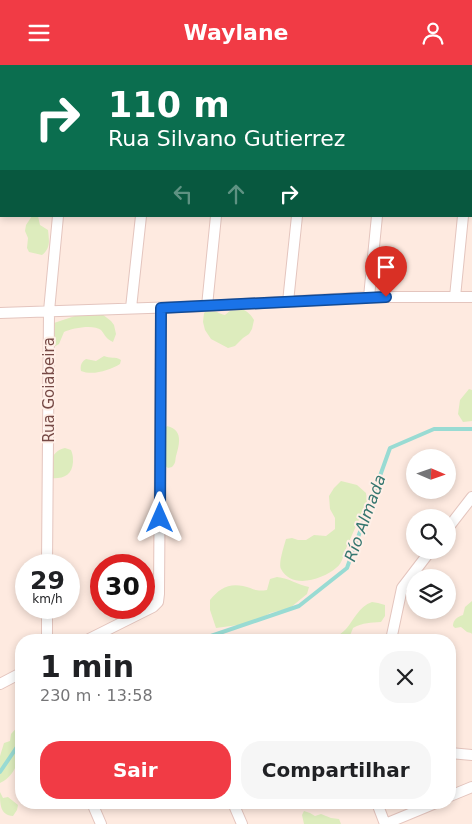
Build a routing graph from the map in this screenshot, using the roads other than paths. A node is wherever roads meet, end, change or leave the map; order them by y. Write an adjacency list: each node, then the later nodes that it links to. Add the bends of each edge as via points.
1 (58, 217): 14 (street, Rua Goiabeira)
2 (141, 217): 12 (street)
3 (216, 217): 11 (street)
4 (296, 217): 10 (street)
5 (376, 217): 7 (street)
6 (463, 217): 8 (street)
7 (369, 297): 8 (street); 10 (street)
8 (455, 297): 9 (street)
9 (472, 297)
10 (288, 302): 11 (street)
11 (207, 306): 13 (street)
12 (131, 308): 13 (street); 14 (street)
13 (161, 308): 22 (street, via 158,602)
14 (49, 311): 15 (street); 18 (street, Rua Goiabeira)
15 (0, 313)
16 (472, 497): 17 (street)
17 (456, 518)
18 (47, 554)
19 (424, 559): 23 (street, via 402,588)
20 (47, 619): 21 (street)
21 (47, 634)
22 (99, 634)
23 (392, 634)
24 (15, 676): 25 (street)
25 (0, 684)
26 (456, 754): 27 (street)
27 (472, 755)
28 (472, 787): 29 (street)
29 (456, 794)
30 (95, 809): 34 (street)
31 (236, 809): 35 (street)
32 (379, 809): 36 (street)
33 (421, 809): 36 (street)
34 (101, 824)
35 (242, 824)
36 (385, 824)

